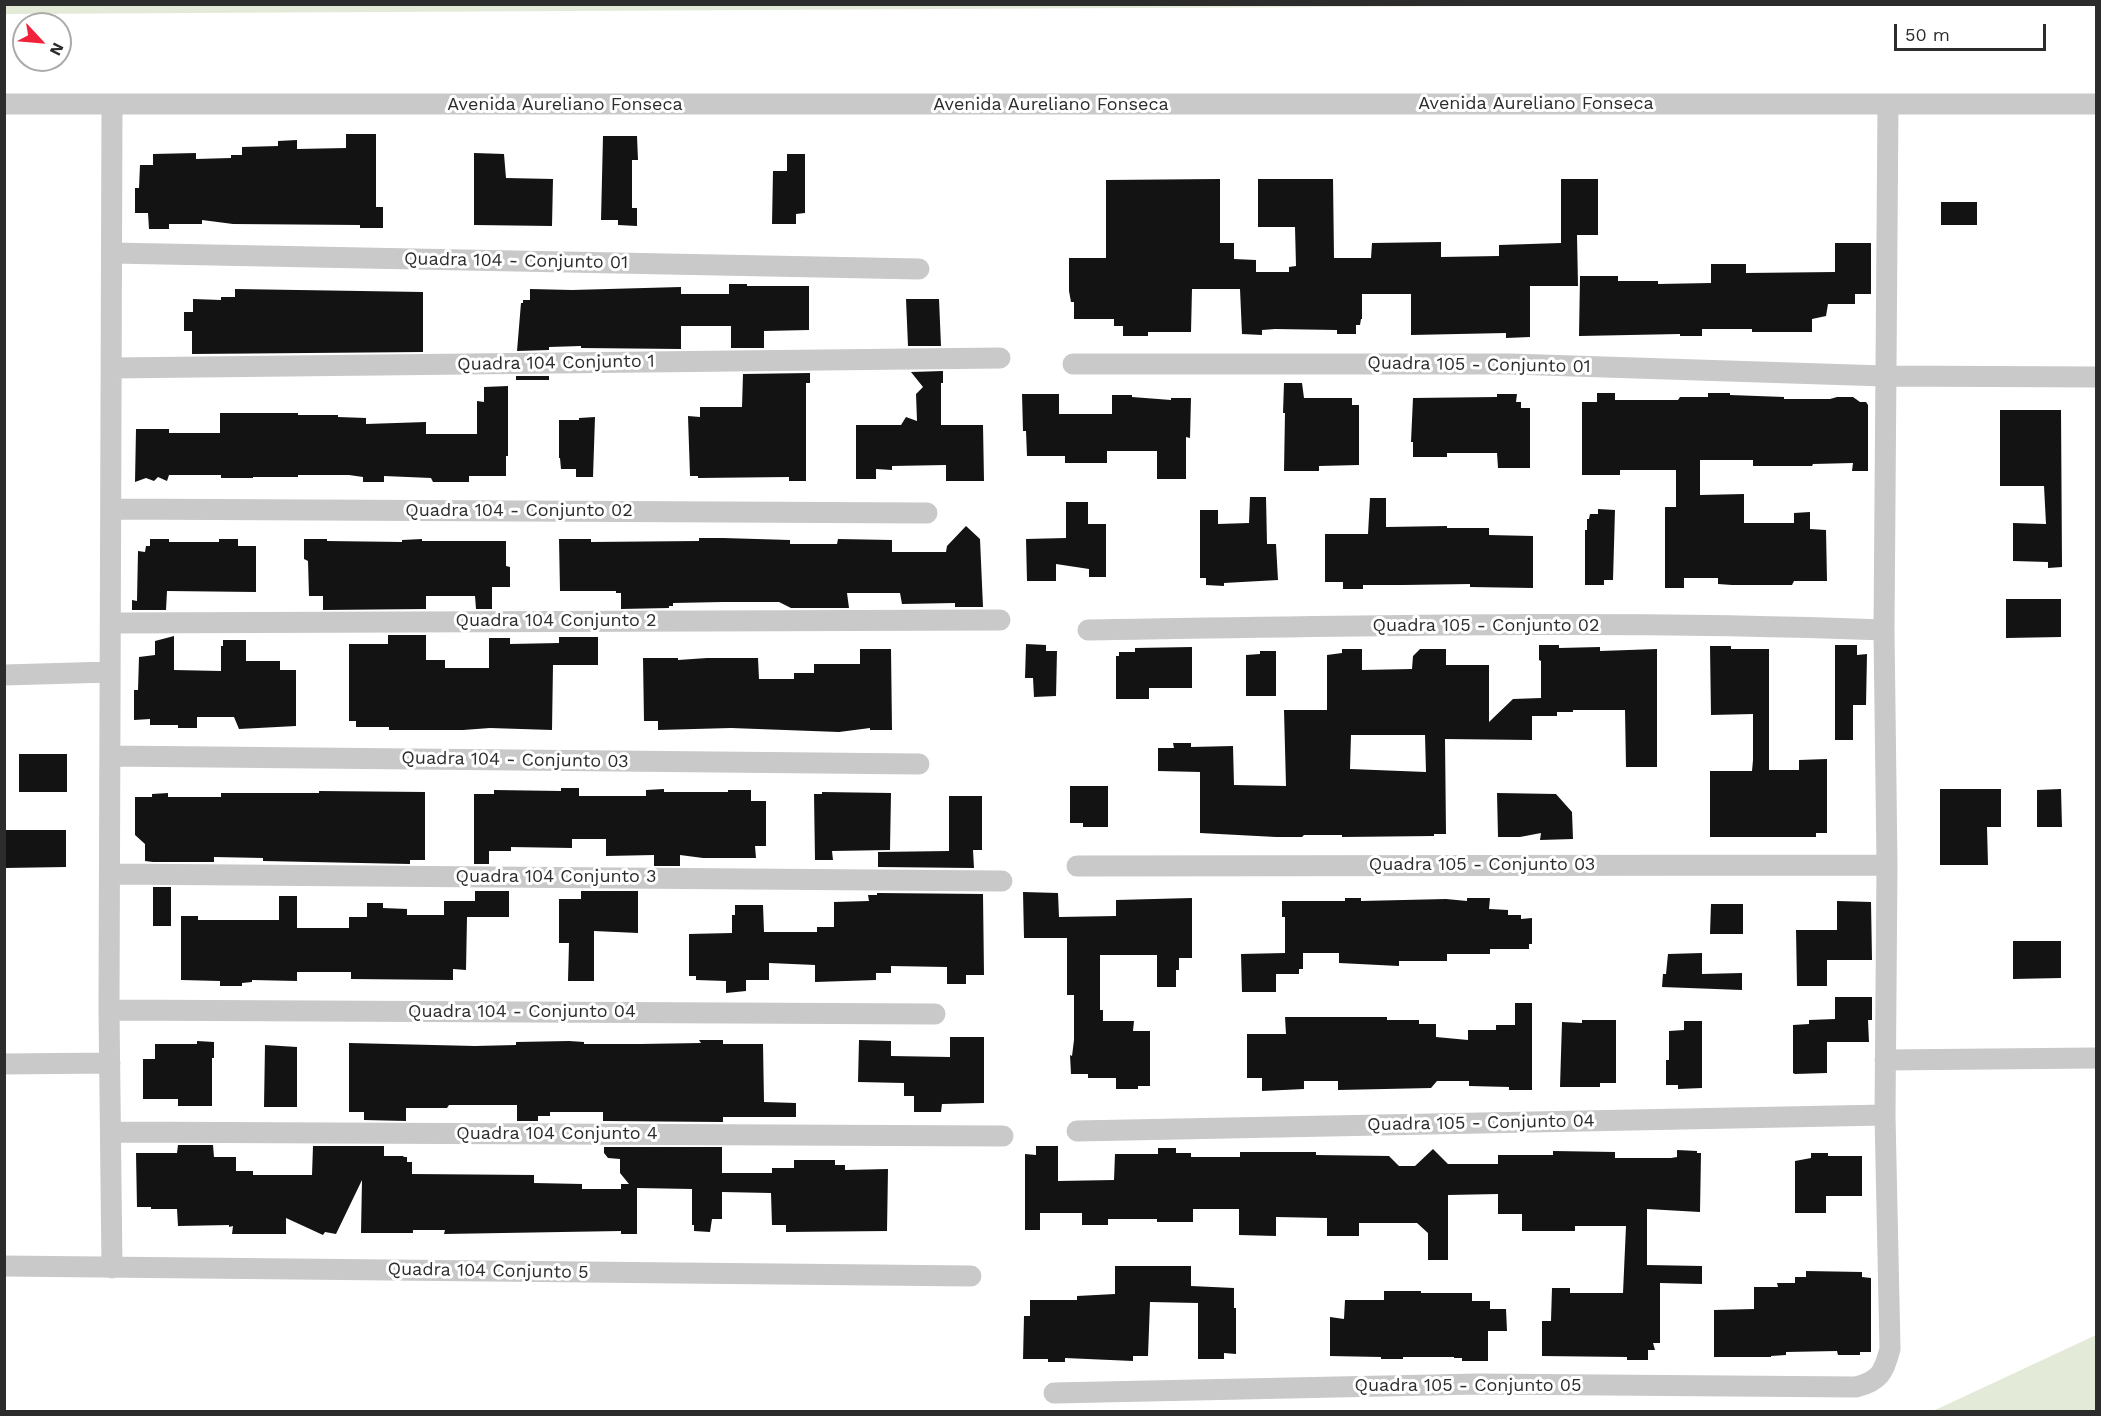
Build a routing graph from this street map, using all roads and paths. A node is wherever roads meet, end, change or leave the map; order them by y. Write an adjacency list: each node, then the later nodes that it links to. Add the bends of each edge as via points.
1 (4, 104): 2 (street, Avenida Aureliano Fonseca)
2 (112, 104): 3 (street, Avenida Aureliano Fonseca); 5 (street)
3 (1888, 104): 4 (street, Avenida Aureliano Fonseca); 10 (street)
4 (2097, 104)
5 (112, 253): 6 (street, Quadra 104 - Conjunto 01); 9 (street)
6 (919, 268)
7 (1000, 358): 9 (street, Quadra 104 Conjunto 1)
8 (1073, 364): 10 (street, Quadra 105 - Conjunto 01, via 1511,364)
9 (111, 368): 12 (street)
10 (1884, 376): 11 (street, Quadra 105 - Conjunto 01); 17 (street)
11 (2097, 377)
12 (111, 509): 13 (street, Quadra 104 - Conjunto 02); 15 (street)
13 (927, 513)
14 (1000, 620): 15 (street, Quadra 104 Conjunto 2)
15 (111, 623): 18 (street)
16 (1088, 630): 17 (street, Quadra 105 - Conjunto 02, via 1477,624)
17 (1884, 630): 22 (street)
18 (110, 672): 19 (street); 20 (street)
19 (4, 675)
20 (110, 756): 21 (street, Quadra 104 - Conjunto 03); 24 (street)
21 (919, 764)
22 (1887, 865): 23 (street, Quadra 105 - Conjunto 03); 29 (street)
23 (1077, 866)
24 (111, 874): 25 (street, Quadra 104 Conjunto 3); 26 (street)
25 (1002, 880)
26 (109, 1010): 27 (street, Quadra 104 - Conjunto 04); 30 (street)
27 (935, 1014)
28 (2097, 1058): 29 (street)
29 (1885, 1060): 32 (street)
30 (110, 1063): 31 (street); 34 (street)
31 (4, 1064)
32 (1885, 1115): 33 (street, Quadra 105 - Conjunto 04); 39 (street, Quadra 105 - Conjunto 05, via 1890,1349 1880,1376 1870,1384 1478,1384)
33 (1077, 1131)
34 (111, 1132): 35 (street, Quadra 104 Conjunto 4); 37 (street)
35 (1003, 1136)
36 (4, 1266): 37 (street, Quadra 104 Conjunto 5)
37 (112, 1268): 38 (street, Quadra 104 Conjunto 5)
38 (971, 1276)
39 (1054, 1393)

